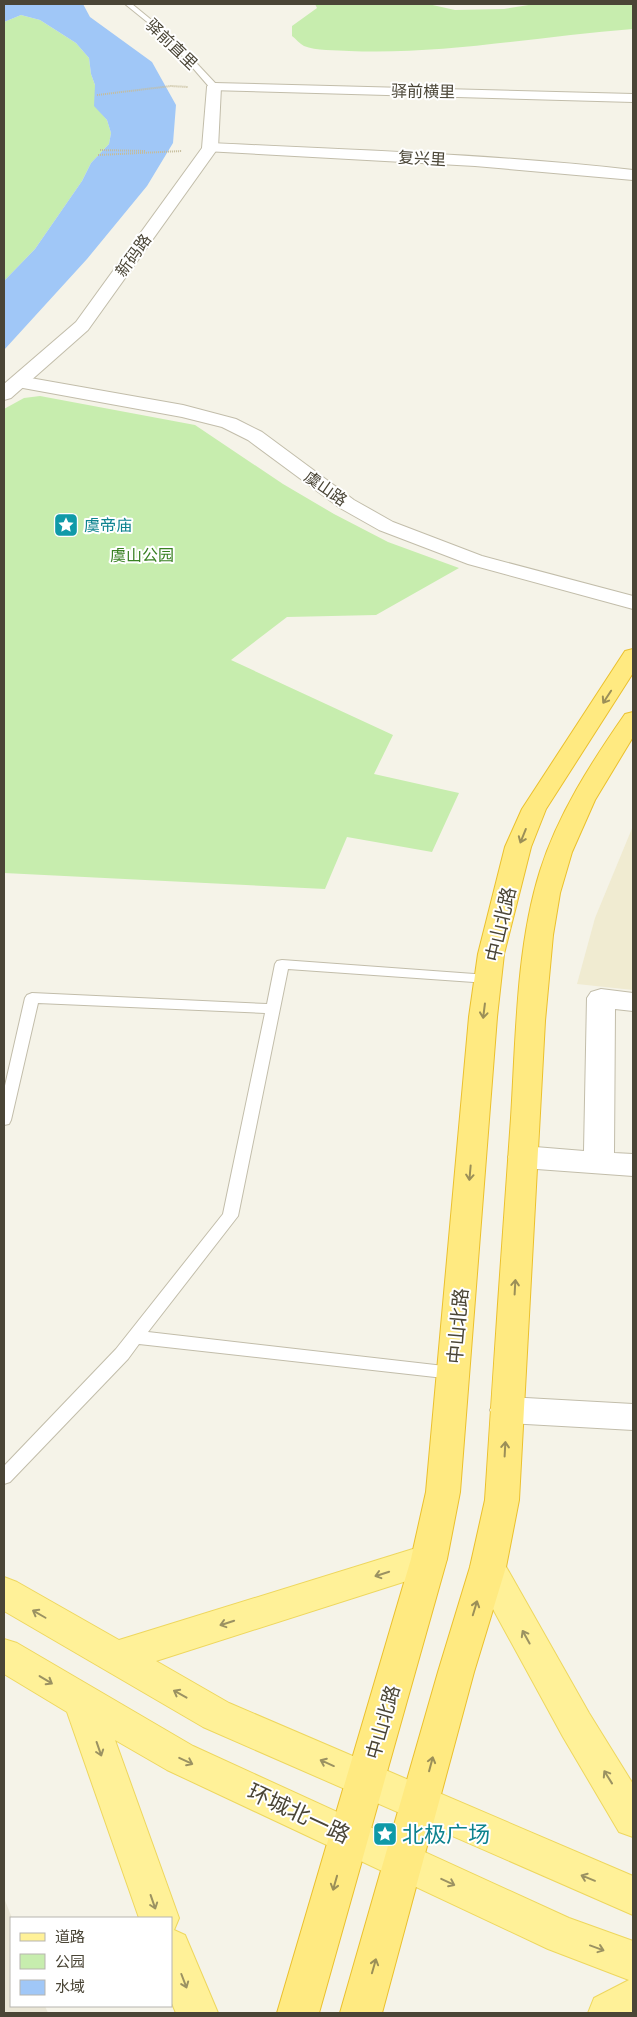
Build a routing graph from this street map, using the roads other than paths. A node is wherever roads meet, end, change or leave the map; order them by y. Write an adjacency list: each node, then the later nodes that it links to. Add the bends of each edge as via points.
1 (128, 4): 2 (lane, 驿前直里, via 169,37)
2 (214, 87): 3 (street, 驿前横里); 4 (street)
3 (633, 98)
4 (210, 148): 5 (street, 复兴里, via 559,166); 6 (street, 新码路, via 82,326)
5 (633, 175)
6 (12, 388): 7 (street, 虞山路, via 183,411 229,423 255,436 347,504 386,526 475,560)
7 (633, 603)
8 (633, 656): 10 (highway, 中山北路, one-way to 10, via 534,808 518,847 506,891)
9 (633, 719): 14 (highway, 中山北路, via 573,817 558,853 546,898 531,1021)
10 (488, 980): 12 (lane, via 282,964); 18 (highway, 中山北路, one-way to 18)
11 (633, 1002): 15 (street, via 601,998)
12 (273, 1009): 13 (lane, via 32,998); 17 (lane, via 230,1216)
13 (4, 1120)
14 (523, 1157): 15 (street); 19 (highway, 中山北路, one-way to 14)
15 (599, 1163): 16 (street)
16 (633, 1165)
17 (135, 1337): 18 (lane); 21 (lane)
18 (453, 1373): 22 (highway, 中山北路, via 443,1492)
19 (507, 1410): 20 (street); 23 (highway, 中山北路, one-way to 19, via 502,1500)
20 (633, 1417)
21 (4, 1477)
22 (429, 1559): 26 (main road, one-way to 26); 28 (highway, 中山北路)
23 (488, 1567): 29 (highway, 中山北路, one-way to 23); 30 (main road, one-way to 23, via 576,1725)
24 (4, 1593): 26 (main road, one-way to 24)
25 (4, 1655): 27 (main road, 环城北一路, one-way to 27)
26 (115, 1658): 28 (main road, one-way to 26, via 216,1715)
27 (83, 1703): 31 (main road, 环城北一路, one-way to 31, via 180,1758); 34 (main road, one-way to 34)
28 (365, 1780): 29 (main road); 31 (highway, 中山北路)
29 (420, 1804): 32 (highway, 中山北路); 33 (main road, one-way to 29)
30 (633, 1819)
31 (349, 1836): 32 (main road, 环城北一路); 39 (highway, 中山北路, one-way to 39)
32 (404, 1862): 36 (main road, 环城北一路, one-way to 36, via 562,1935); 40 (highway, 中山北路, one-way to 32)
33 (633, 1896)
34 (159, 1917)
35 (172, 1951): 38 (main road, one-way to 38)
36 (633, 1961)
37 (633, 1999): 41 (main road)
38 (197, 2013)
39 (298, 2013)
40 (361, 2013)
41 (609, 2013)

